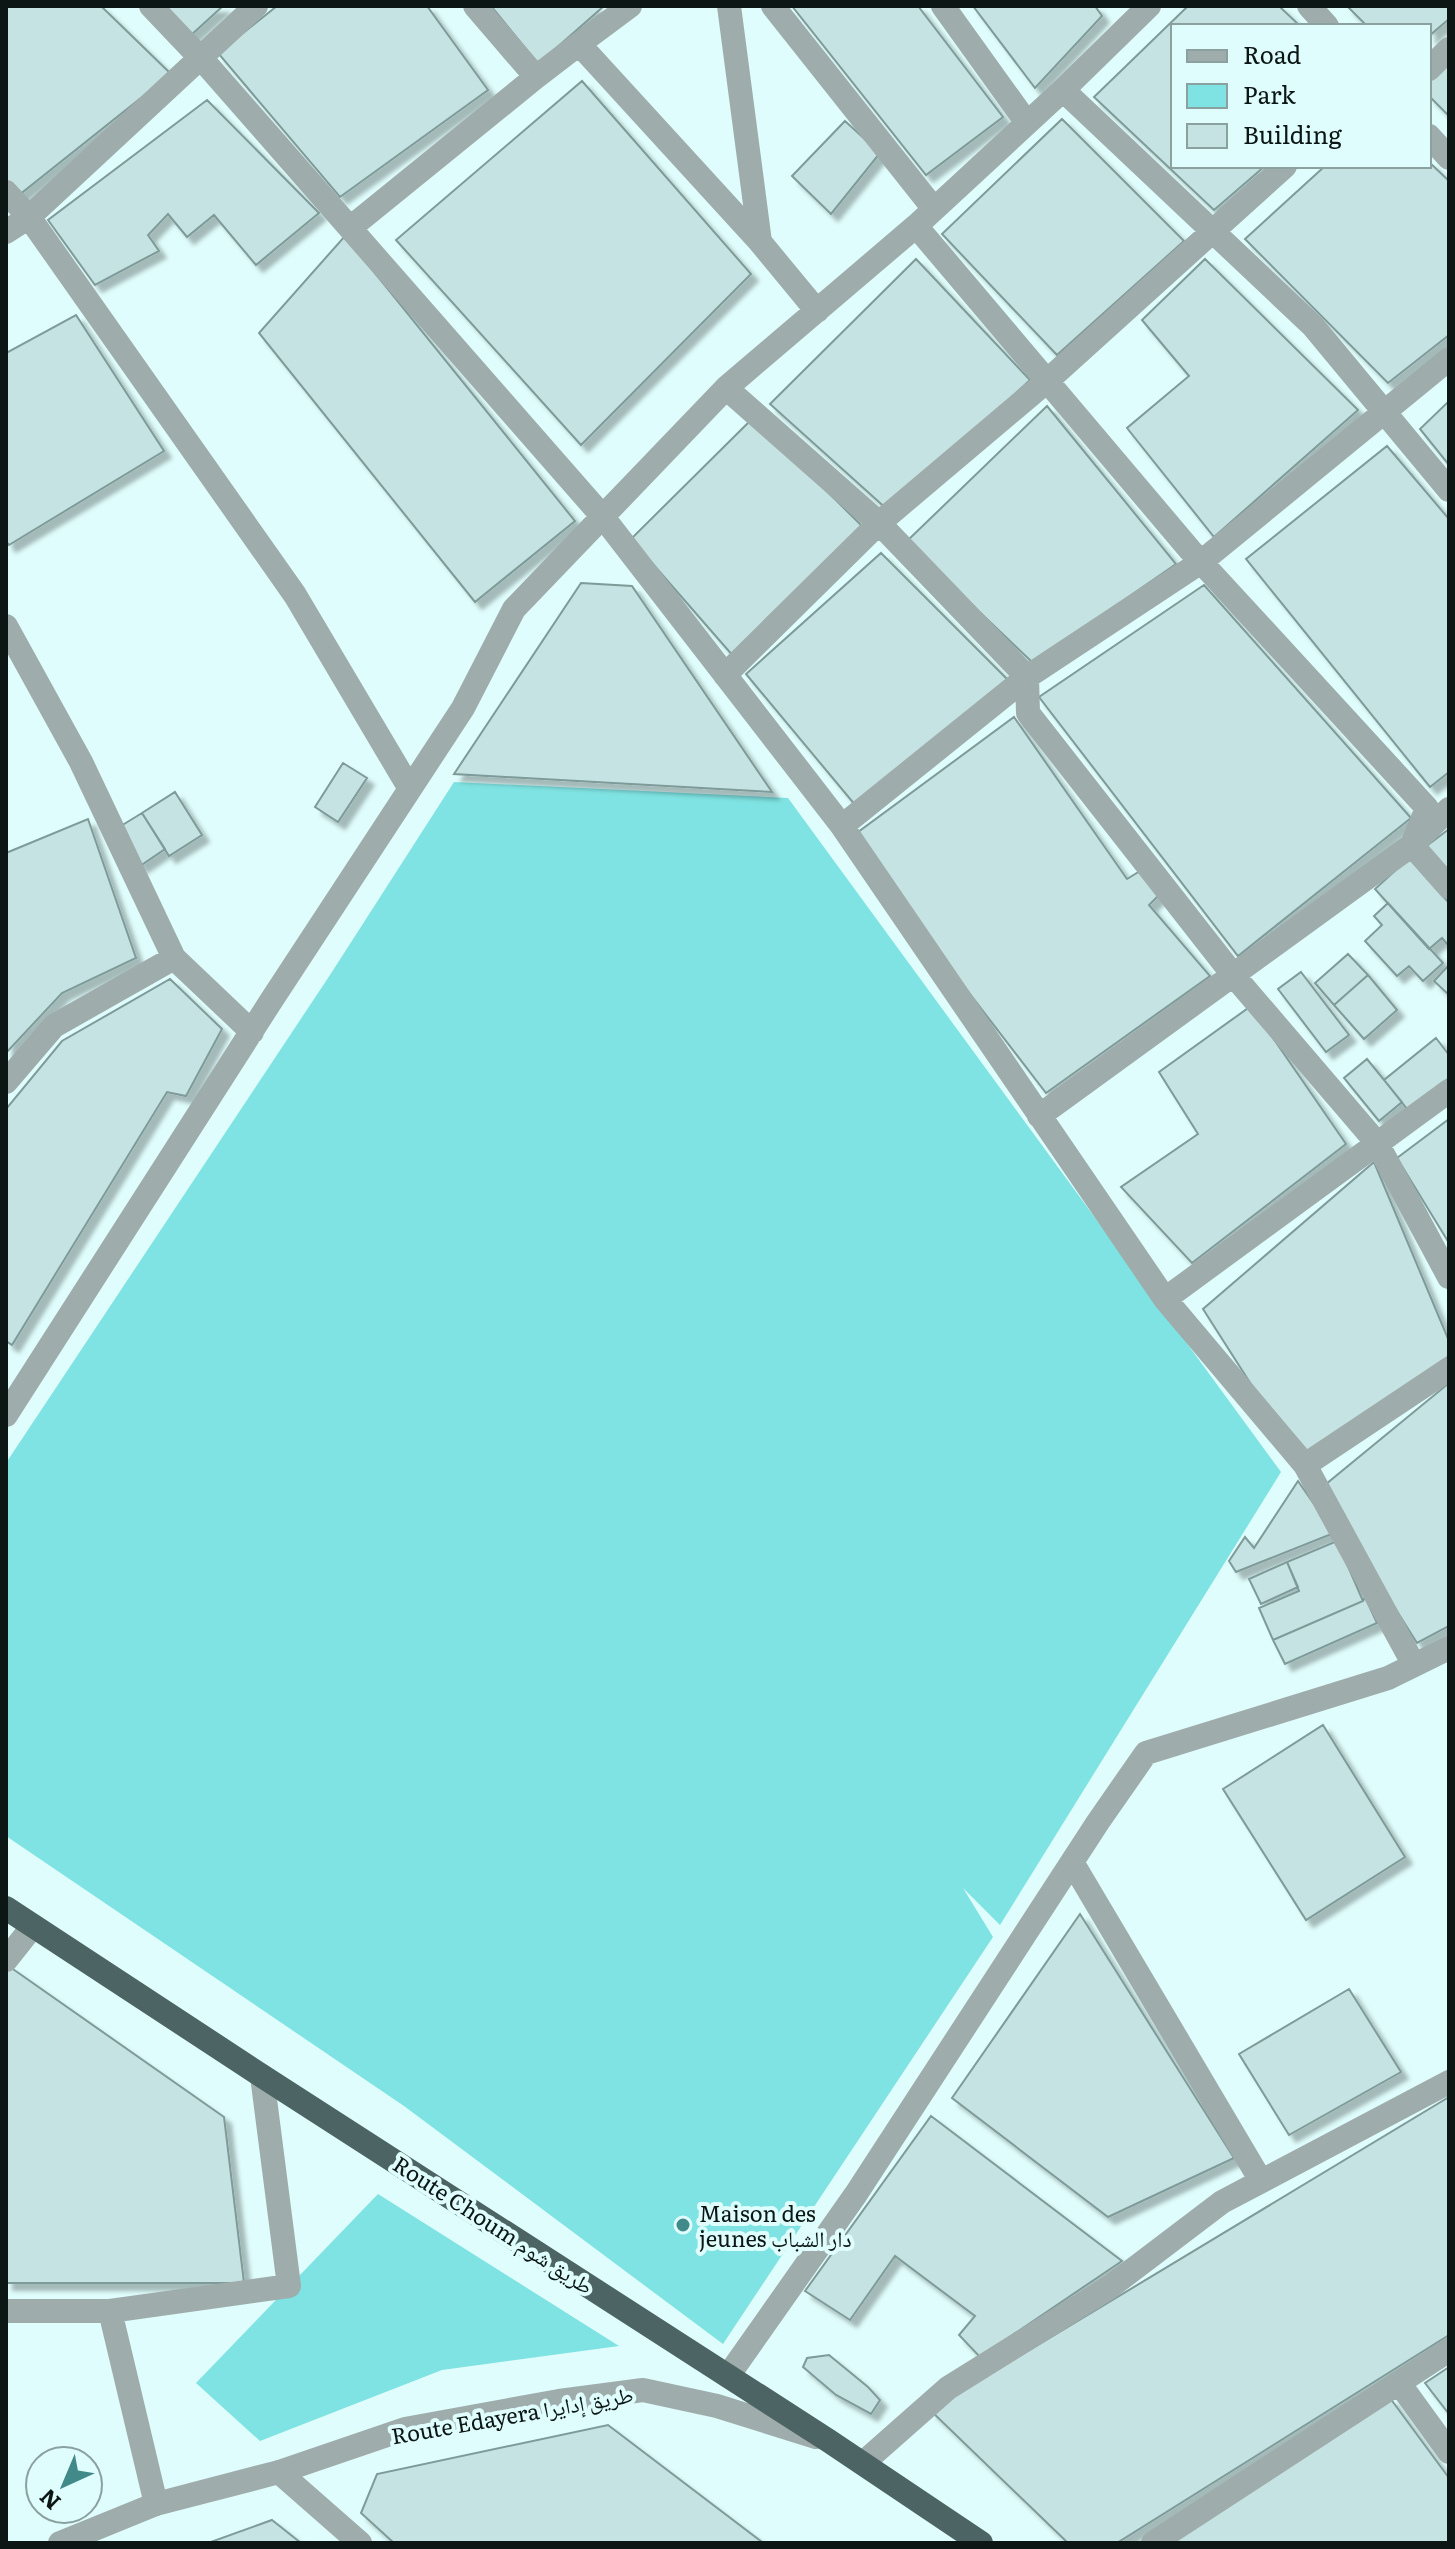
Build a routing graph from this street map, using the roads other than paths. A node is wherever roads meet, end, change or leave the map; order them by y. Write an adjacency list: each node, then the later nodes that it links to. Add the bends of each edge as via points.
1 (151, 6): 13 (street)
2 (256, 6): 13 (street)
3 (475, 6): 15 (street)
4 (630, 6): 11 (street)
5 (729, 6): 28 (street)
6 (773, 6): 22 (street)
7 (943, 6): 17 (street)
8 (1149, 6): 16 (street)
9 (1309, 6): 10 (street)
10 (1325, 24)
11 (579, 44): 15 (street); 28 (street)
12 (1449, 49): 14 (street)
13 (200, 57): 23 (street); 25 (street)
14 (1431, 67)
15 (536, 77): 25 (street)
16 (1063, 90): 17 (street); 26 (street)
17 (1027, 123): 22 (street)
18 (1431, 138): 19 (street)
19 (1449, 158)
20 (1283, 168): 26 (street)
21 (6, 192): 23 (street)
22 (934, 209): 24 (street)
23 (29, 217): 27 (street); 41 (street, via 295,595)
24 (916, 226): 29 (street); 31 (street)
25 (350, 228): 35 (street)
26 (1213, 231): 31 (street); 33 (street, via 1313,326)
27 (6, 232)
28 (760, 242): 29 (street)
29 (817, 311): 32 (street)
30 (1449, 359): 33 (street)
31 (1047, 381): 36 (street); 37 (street)
32 (726, 388): 35 (street); 36 (street)
33 (1385, 413): 34 (street); 37 (street)
34 (1449, 490)
35 (603, 517): 39 (street); 41 (street, via 514,609 463,708)
36 (879, 523): 39 (street); 40 (street)
37 (1201, 562): 40 (street); 44 (street, via 1427,808)
38 (6, 626): 46 (street, via 81,762)
39 (725, 675): 43 (street)
40 (1027, 677): 43 (street); 47 (street, via 1028,713)
41 (410, 789): 48 (street)
42 (1449, 809): 44 (street)
43 (842, 826): 51 (street)
44 (1412, 845): 45 (street); 47 (street)
45 (1449, 887)
46 (174, 958): 48 (street); 49 (street, via 54,1026)
47 (1234, 976): 51 (street); 52 (street)
48 (252, 1032): 56 (street)
49 (6, 1082)
50 (1449, 1091): 52 (street)
51 (1039, 1116): 54 (street)
52 (1377, 1143): 53 (street); 54 (street)
53 (1449, 1277)
54 (1165, 1299): 57 (street)
55 (1449, 1369): 57 (street)
56 (6, 1415)
57 (1305, 1465): 59 (street)
58 (1449, 1648): 59 (street)
59 (1414, 1665): 60 (street, via 1388,1678 1146,1753)
60 (1072, 1862): 66 (street); 70 (street, via 856,2194)
61 (6, 1908): 62 (highway, Route Choum طريق شوم)
62 (33, 1926): 63 (street); 64 (highway, Route Choum طريق شوم)
63 (6, 1960)
64 (262, 2076): 68 (street, via 289,2286); 70 (highway, Route Choum طريق شوم)
65 (1449, 2082): 66 (street)
66 (1261, 2181): 74 (street, via 1222,2202 1110,2287 948,2388)
67 (6, 2311): 68 (street)
68 (110, 2311): 76 (street)
69 (1449, 2350): 71 (street)
70 (728, 2376): 72 (highway, Route Choum طريق شوم)
71 (1399, 2383): 73 (street); 80 (street)
72 (829, 2441): 74 (highway, Route Choum طريق شوم); 75 (street, Route Edayera طريق إدايرا, via 717,2406 643,2390 405,2429)
73 (1449, 2452)
74 (863, 2463): 79 (highway, Route Choum طريق شوم)
75 (279, 2472): 76 (street, Route Edayera طريق إدايرا); 78 (street)
76 (156, 2504): 77 (street, Route Edayera طريق إدايرا)
77 (60, 2543)
78 (360, 2543)
79 (981, 2543)
80 (1153, 2543)

